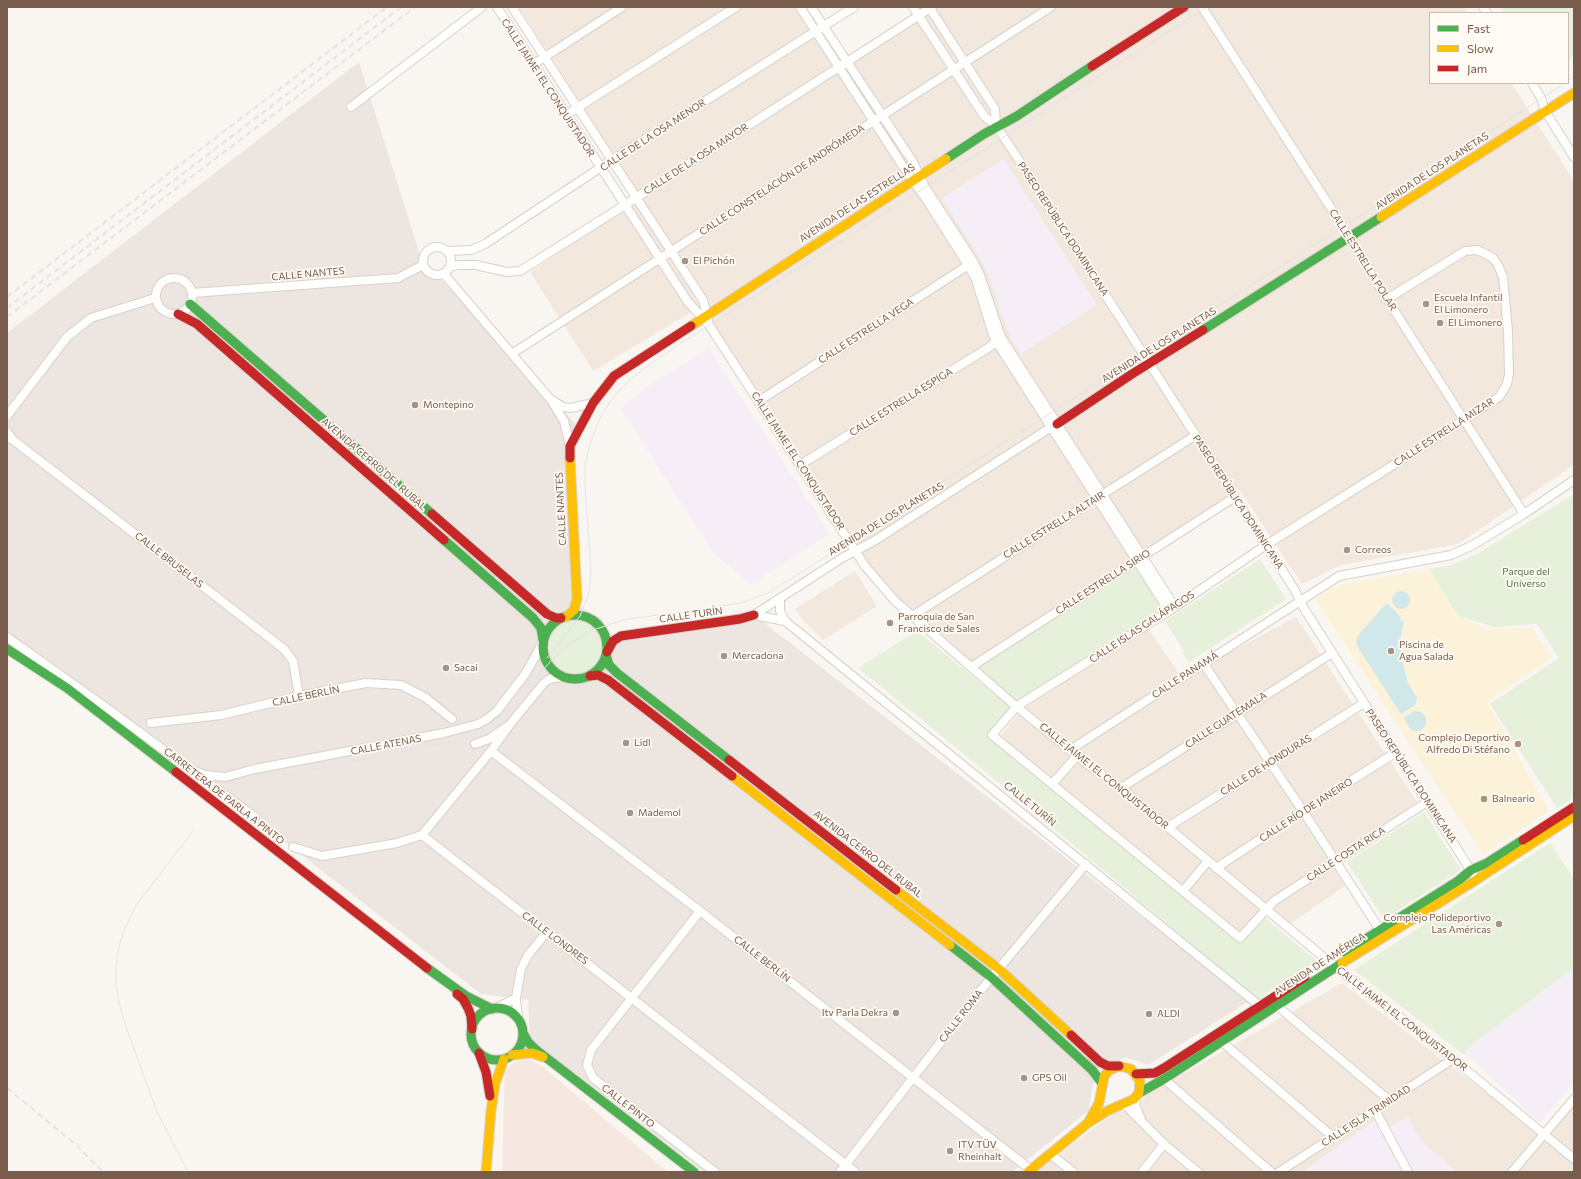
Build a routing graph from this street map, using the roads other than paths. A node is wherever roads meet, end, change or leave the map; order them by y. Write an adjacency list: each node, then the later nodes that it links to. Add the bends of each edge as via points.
1 (482, 7): 25 (street)
2 (497, 7): 20 (street, CALLE JAIME I EL CONQUISTADOR)
3 (512, 7): 17 (street, CALLE JAIME I EL CONQUISTADOR)
4 (622, 7): 17 (street)
5 (736, 7): 26 (street)
6 (800, 7): 16 (street)
7 (811, 7): 15 (street)
8 (854, 7): 15 (street, CALLE DE LA OSA MENOR)
9 (913, 7): 14 (street, PASEO REPÚBLICA DOMINICANA)
10 (930, 7): 14 (street, CALLE DE LA OSA MAYOR); 19 (street, PASEO REPÚBLICA DOMINICANA)
11 (1051, 7): 19 (street, CALLE CONSTELACIÓN DE ANDRÓMEDA)
12 (1184, 7): 31 (street, AVENIDA DE LAS ESTRELLAS)
13 (1202, 7): 38 (street, CALLE ESTRELLA POLAR)
14 (919, 15): 18 (street, CALLE DE LA OSA MAYOR); 22 (street, PASEO REPÚBLICA DOMINICANA)
15 (824, 26): 16 (street, CALLE DE LA OSA MENOR); 18 (street)
16 (816, 31): 21 (street); 33 (street, CALLE DE LA OSA MENOR)
17 (544, 57): 20 (street); 26 (street, CALLE JAIME I EL CONQUISTADOR)
18 (847, 61): 21 (street, CALLE DE LA OSA MAYOR); 29 (street)
19 (965, 62): 22 (street, CALLE CONSTELACIÓN DE ANDRÓMEDA); 31 (street, PASEO REPÚBLICA DOMINICANA, via 995,109)
20 (534, 64): 28 (street, CALLE JAIME I EL CONQUISTADOR)
21 (839, 67): 30 (street); 36 (street, CALLE DE LA OSA MAYOR)
22 (954, 70): 29 (street, CALLE CONSTELACIÓN DE ANDRÓMEDA); 31 (street, PASEO REPÚBLICA DOMINICANA, via 984,116)
23 (1533, 84): 27 (street)
24 (1574, 93): 27 (street, AVENIDA DE LOS PLANETAS)
25 (351, 107)
26 (578, 108): 28 (street); 33 (street, CALLE JAIME I EL CONQUISTADOR)
27 (1545, 111): 32 (street); 38 (street, AVENIDA DE LOS PLANETAS)
28 (566, 115): 34 (street, CALLE JAIME I EL CONQUISTADOR)
29 (882, 116): 30 (street, CALLE CONSTELACIÓN DE ANDRÓMEDA); 35 (street, via 913,162)
30 (874, 121): 35 (street); 40 (street, CALLE CONSTELACIÓN DE ANDRÓMEDA)
31 (997, 127): 35 (street, AVENIDA DE LAS ESTRELLAS); 54 (street, PASEO REPÚBLICA DOMINICANA)
32 (1574, 157)
33 (612, 160): 34 (street, CALLE DE LA OSA MENOR); 36 (street, CALLE JAIME I EL CONQUISTADOR)
34 (600, 168): 37 (street, CALLE JAIME I EL CONQUISTADOR); 39 (street, CALLE DE LA OSA MENOR, via 485,244 471,250)
35 (916, 178): 42 (street, via 925,187); 51 (street, AVENIDA DE LAS ESTRELLAS)
36 (636, 198): 37 (street, CALLE DE LA OSA MAYOR); 40 (street, CALLE JAIME I EL CONQUISTADOR)
37 (625, 205): 41 (street, CALLE JAIME I EL CONQUISTADOR); 44 (street, CALLE DE LA OSA MAYOR, via 520,271 507,272 476,265)
38 (1349, 237): 48 (street, CALLE ESTRELLA POLAR); 54 (street, AVENIDA DE LOS PLANETAS)
39 (447, 251): 43 (street, via 439,247 431,248 424,255); 44 (street, via 451,258)
40 (671, 251): 41 (street, CALLE CONSTELACIÓN DE ANDRÓMEDA); 51 (street, CALLE JAIME I EL CONQUISTADOR, via 703,300)
41 (659, 259): 51 (street, CALLE JAIME I EL CONQUISTADOR, via 688,302); 53 (street, CALLE CONSTELACIÓN DE ANDRÓMEDA)
42 (971, 263): 52 (street, via 992,332); 56 (street, CALLE ESTRELLA VEGA)
43 (424, 265): 45 (street, via 432,274); 46 (street, CALLE NANTES, via 398,278)
44 (450, 267): 45 (street)
45 (444, 274): 53 (street, CALLE NANTES)
46 (192, 294): 47 (street, via 186,282 168,278 158,286); 49 (street)
47 (155, 298): 50 (street, via 166,313); 58 (street, via 91,318 67,337)
48 (1387, 299): 59 (street, CALLE ESTRELLA POLAR); 59 (street, CALLE ESTRELLA MIZAR, via 1465,251 1477,250 1493,258 1498,265 1503,277 1508,331 1507,384 1499,397)
49 (190, 304): 50 (street); 78 (street, AVENIDA CERRO DEL RUBAL, via 547,614 556,618)
50 (178, 314): 81 (street, AVENIDA CERRO DEL RUBAL, via 203,330 527,613 541,628)
51 (704, 316): 56 (street, CALLE JAIME I EL CONQUISTADOR); 57 (street, AVENIDA DE LAS ESTRELLAS, via 614,376)
52 (999, 339): 60 (street); 65 (street, CALLE ESTRELLA ESPIGA)
53 (513, 353): 55 (street, CALLE NANTES)
54 (1150, 364): 60 (street, AVENIDA DE LOS PLANETAS); 62 (street, PASEO REPÚBLICA DOMINICANA)
55 (551, 400): 57 (street, CALLE NANTES, via 571,408); 64 (street, CALLE NANTES, via 564,421)
56 (759, 401): 65 (street, CALLE JAIME I EL CONQUISTADOR)
57 (593, 403): 64 (street, AVENIDA DE LAS ESTRELLAS)
58 (7, 416)
59 (1464, 420): 69 (street, CALLE ESTRELLA POLAR); 70 (street, CALLE ESTRELLA MIZAR)
60 (1054, 425): 67 (street); 71 (street, AVENIDA DE LOS PLANETAS)
61 (7, 432): 63 (street, CALLE BRUSELAS)
62 (1196, 435): 67 (street, CALLE ESTRELLA ALTAIR); 68 (street, PASEO REPÚBLICA DOMINICANA)
63 (10, 439): 89 (street, CALLE BRUSELAS, via 284,648 293,661)
64 (570, 446): 78 (street, CALLE NANTES, via 577,598 574,610)
65 (800, 465): 71 (street, CALLE JAIME I EL CONQUISTADOR)
66 (1574, 480): 69 (street, CALLE PANAMÁ)
67 (1099, 496): 72 (street); 77 (street, CALLE ESTRELLA ALTAIR)
68 (1235, 497): 70 (street, PASEO REPÚBLICA DOMINICANA); 72 (street, CALLE ESTRELLA SIRIO)
69 (1524, 514): 74 (street, CALLE PANAMÁ, via 1473,545 1451,555 1339,576)
70 (1266, 545): 74 (street, PASEO REPÚBLICA DOMINICANA); 75 (street, CALLE ISLAS GALÁPAGOS)
71 (855, 551): 73 (street, AVENIDA DE LOS PLANETAS); 77 (street, CALLE JAIME I EL CONQUISTADOR, via 894,600)
72 (1139, 559): 75 (street); 86 (street, CALLE ESTRELLA SIRIO)
73 (780, 599): 76 (street, AVENIDA DE LOS PLANETAS); 79 (street, via 780,611)
74 (1300, 602): 83 (street, PASEO REPÚBLICA DOMINICANA); 85 (street, CALLE PANAMÁ)
75 (1172, 609): 91 (street, CALLE ISLAS GALÁPAGOS)
76 (754, 615): 79 (street, CALLE TURÍN); 84 (street, CALLE TURÍN, via 622,636 611,644)
77 (912, 616): 86 (street, CALLE JAIME I EL CONQUISTADOR)
78 (564, 617): 81 (street, via 549,628); 84 (street, via 580,616 592,620 605,637)
79 (785, 621): 117 (street, CALLE TURÍN)
80 (7, 637): 104 (street)
81 (543, 641): 88 (street, via 546,660); 96 (street, CALLE ATENAS, via 526,673 492,716)
82 (7, 649): 127 (street, CARRETERA DE PARLA A PINTO, via 79,697)
83 (1332, 653): 90 (street, PASEO REPÚBLICA DOMINICANA); 92 (street, CALLE GUATEMALA)
84 (606, 654): 87 (street, via 598,670); 128 (street, AVENIDA CERRO DEL RUBAL, via 609,665 617,673)
85 (1203, 663): 92 (street); 99 (street, CALLE PANAMÁ)
86 (971, 667): 91 (street, CALLE JAIME I EL CONQUISTADOR)
87 (590, 676): 88 (street, via 576,680); 129 (street, via 598,675 608,680)
88 (561, 677): 95 (street, via 549,679 544,683)
89 (299, 696): 93 (street, CALLE BERLÍN, via 366,683 401,685 426,698); 94 (street, CALLE BERLÍN, via 222,715)
90 (1364, 703): 101 (street, PASEO REPÚBLICA DOMINICANA); 103 (street, CALLE DE HONDURAS)
91 (1017, 706): 99 (street, CALLE JAIME I EL CONQUISTADOR); 105 (street, CALLE ISLAS GALÁPAGOS, via 992,735)
92 (1238, 713): 103 (street); 106 (street, CALLE GUATEMALA)
93 (452, 719): 96 (street, CALLE BERLÍN); 97 (street)
94 (151, 723)
95 (511, 723): 98 (street, via 489,739); 100 (street)
96 (463, 728): 97 (street, CALLE ATENAS)
97 (449, 732): 104 (street, CALLE ATENAS, via 225,777 205,775)
98 (475, 744)
99 (1070, 750): 102 (street, CALLE JAIME I EL CONQUISTADOR)
100 (491, 751): 113 (street); 123 (street, CALLE BERLÍN)
101 (1395, 752): 107 (street, PASEO REPÚBLICA DOMINICANA); 109 (street, CALLE RÍO DE JANEIRO)
102 (1077, 756): 105 (street); 106 (street, CALLE JAIME I EL CONQUISTADOR)
103 (1270, 762): 109 (street); 112 (street, CALLE DE HONDURAS)
104 (190, 769): 111 (street)
105 (1052, 784): 121 (street)
106 (1121, 788): 112 (street, CALLE JAIME I EL CONQUISTADOR)
107 (1427, 802): 116 (street, CALLE COSTA RICA); 119 (street, PASEO REPÚBLICA DOMINICANA)
108 (1574, 807): 119 (street, AVENIDA DE AMÉRICA, via 1487,864)
109 (1303, 811): 116 (street); 118 (street, CALLE RÍO DE JANEIRO)
110 (1574, 816): 120 (street, AVENIDA DE AMÉRICA)
111 (255, 817)
112 (1168, 827): 115 (street, CALLE JAIME I EL CONQUISTADOR)
113 (422, 835): 114 (street, via 397,843 322,856); 125 (street, CALLE LONDRES)
114 (293, 847)
115 (1208, 861): 118 (street, CALLE JAIME I EL CONQUISTADOR); 121 (street)
116 (1335, 861): 122 (street, CALLE COSTA RICA); 124 (street)
117 (1086, 864): 128 (street, CALLE ROMA); 133 (street, CALLE TURÍN)
118 (1216, 868): 122 (street, CALLE JAIME I EL CONQUISTADOR)
119 (1471, 870): 120 (street, PASEO REPÚBLICA DOMINICANA); 124 (street, AVENIDA DE AMÉRICA, via 1458,881)
120 (1476, 880): 126 (street, AVENIDA DE AMÉRICA)
121 (1183, 891): 122 (street, CALLE COSTA RICA, via 1240,938)
122 (1266, 909): 126 (street, CALLE JAIME I EL CONQUISTADOR)
123 (700, 911): 131 (street); 145 (street, CALLE BERLÍN)
124 (1380, 930): 126 (street, AVENIDA DE AMÉRICA)
125 (547, 932): 130 (street, via 528,955 521,969); 131 (street, CALLE LONDRES)
126 (1333, 964): 132 (street, AVENIDA DE AMÉRICA); 133 (street, AVENIDA DE AMÉRICA); 142 (street, CALLE JAIME I EL CONQUISTADOR)
127 (425, 966): 134 (street, CARRETERA DE PARLA A PINTO, via 466,996); 136 (street, CARRETERA DE PARLA A PINTO, via 463,999 471,1016)
128 (999, 969): 129 (street, CALLE ROMA); 143 (street, AVENIDA CERRO DEL RUBAL, via 1100,1062 1108,1066)
129 (991, 978): 145 (street, CALLE ROMA); 147 (street, via 1092,1070)
130 (516, 998): 134 (street); 135 (street)
131 (632, 998): 161 (street, CALLE LONDRES); 165 (street, via 591,1050 587,1065 593,1078)
132 (1276, 1005): 138 (street, AVENIDA DE AMÉRICA); 150 (street)
133 (1260, 1006): 144 (street, AVENIDA DE AMÉRICA, via 1155,1073)
134 (494, 1009): 135 (street, via 511,1011); 136 (street, via 481,1014)
135 (518, 1018): 137 (street)
136 (472, 1028): 139 (street, via 473,1044)
137 (523, 1033): 140 (street, via 518,1050); 141 (street, CALLE PINTO, via 528,1042)
138 (1222, 1042): 146 (street, AVENIDA DE AMÉRICA); 157 (street)
139 (479, 1053): 140 (street, via 494,1060); 153 (street, via 486,1072)
140 (508, 1057): 141 (street, via 532,1053); 153 (street, via 495,1084)
141 (548, 1059): 164 (street, CALLE PINTO)
142 (1453, 1059): 150 (street, CALLE ISLA TRINIDAD); 156 (street, CALLE JAIME I EL CONQUISTADOR)
143 (1119, 1066): 144 (street); 147 (street, via 1108,1071)
144 (1136, 1074): 148 (street, via 1140,1081)
145 (914, 1078): 161 (street, CALLE ROMA); 162 (street, CALLE BERLÍN)
146 (1164, 1079): 148 (street, AVENIDA DE AMÉRICA); 171 (street)
147 (1102, 1084): 151 (street, via 1106,1097); 155 (street, via 1099,1103)
148 (1138, 1093): 151 (street, via 1130,1102); 154 (street, via 1135,1105)
149 (1574, 1098): 156 (street)
150 (1390, 1101): 152 (street, CALLE ISLA TRINIDAD)
151 (1122, 1104): 154 (street); 155 (street)
152 (1376, 1110): 157 (street, CALLE ISLA TRINIDAD); 173 (street)
153 (491, 1111): 163 (street)
154 (1142, 1121): 158 (street)
155 (1088, 1123): 159 (street)
156 (1545, 1134): 160 (street, CALLE JAIME I EL CONQUISTADOR); 174 (street)
157 (1332, 1137): 172 (street, CALLE ISLA TRINIDAD)
158 (1164, 1144): 169 (street); 170 (street)
159 (1050, 1154): 162 (street); 168 (street)
160 (1574, 1159)
161 (846, 1165): 166 (street, CALLE ROMA); 167 (street, CALLE LONDRES)
162 (1030, 1171)
163 (486, 1172)
164 (694, 1172)
165 (715, 1172)
166 (840, 1172)
167 (856, 1172)
168 (1073, 1172)
169 (1142, 1172)
170 (1198, 1172)
171 (1271, 1172)
172 (1279, 1172)
173 (1408, 1172)
174 (1512, 1172)

